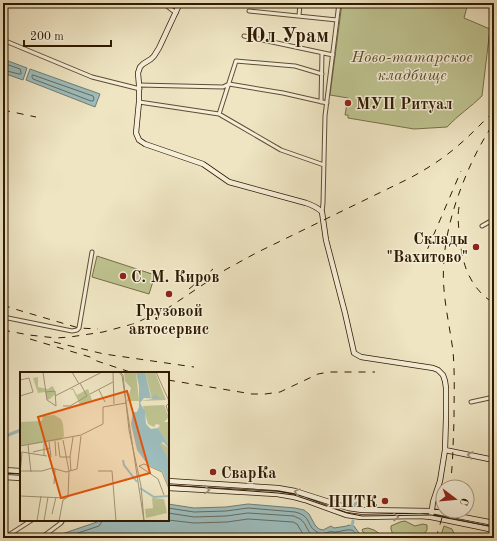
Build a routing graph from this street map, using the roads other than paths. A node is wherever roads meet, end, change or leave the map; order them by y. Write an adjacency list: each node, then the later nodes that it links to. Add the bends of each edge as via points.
1 (5, 3): 6 (street)
2 (162, 3): 8 (street)
3 (180, 3): 8 (street)
4 (300, 3): 9 (street)
5 (339, 3): 10 (street)
6 (3, 8)
7 (250, 11): 9 (street)
8 (176, 13): 17 (street, via 154,56 140,67)
9 (299, 16): 10 (street)
10 (337, 20): 14 (street)
11 (244, 36): 13 (street)
12 (3, 40): 17 (street, via 92,77)
13 (322, 53): 14 (street); 15 (street)
14 (333, 55): 20 (street)
15 (322, 74): 16 (street, via 295,66 236,61); 19 (street)
16 (229, 84): 17 (street, via 224,87); 19 (street); 21 (street)
17 (140, 87): 18 (street)
18 (139, 102): 21 (street); 23 (street, via 136,133 139,140 145,144 203,164 229,182 306,203)
19 (321, 102): 20 (street)
20 (327, 103): 22 (street)
21 (219, 114): 22 (street, via 281,150)
22 (324, 165): 23 (street)
23 (322, 212): 30 (street, via 326,240 354,353 361,357 433,368 443,374 446,388)
24 (494, 221): 25 (street)
25 (482, 226)
26 (92, 252): 27 (street, via 77,330 72,332)
27 (3, 317)
28 (494, 397): 29 (street)
29 (471, 402)
30 (445, 450): 31 (street, one-way to 30); 38 (street)
31 (494, 460)
32 (3, 470): 33 (street)
33 (20, 471)
34 (3, 477): 35 (street)
35 (20, 478)
36 (169, 481): 38 (street, one-way to 36, via 362,510 278,488)
37 (169, 488): 39 (street, one-way to 39, via 277,494 361,518)
38 (432, 511): 39 (street); 42 (street)
39 (431, 517): 43 (street)
40 (30, 521): 44 (street)
41 (62, 521): 45 (street)
42 (494, 523)
43 (494, 530)
44 (4, 538)
45 (41, 538)

